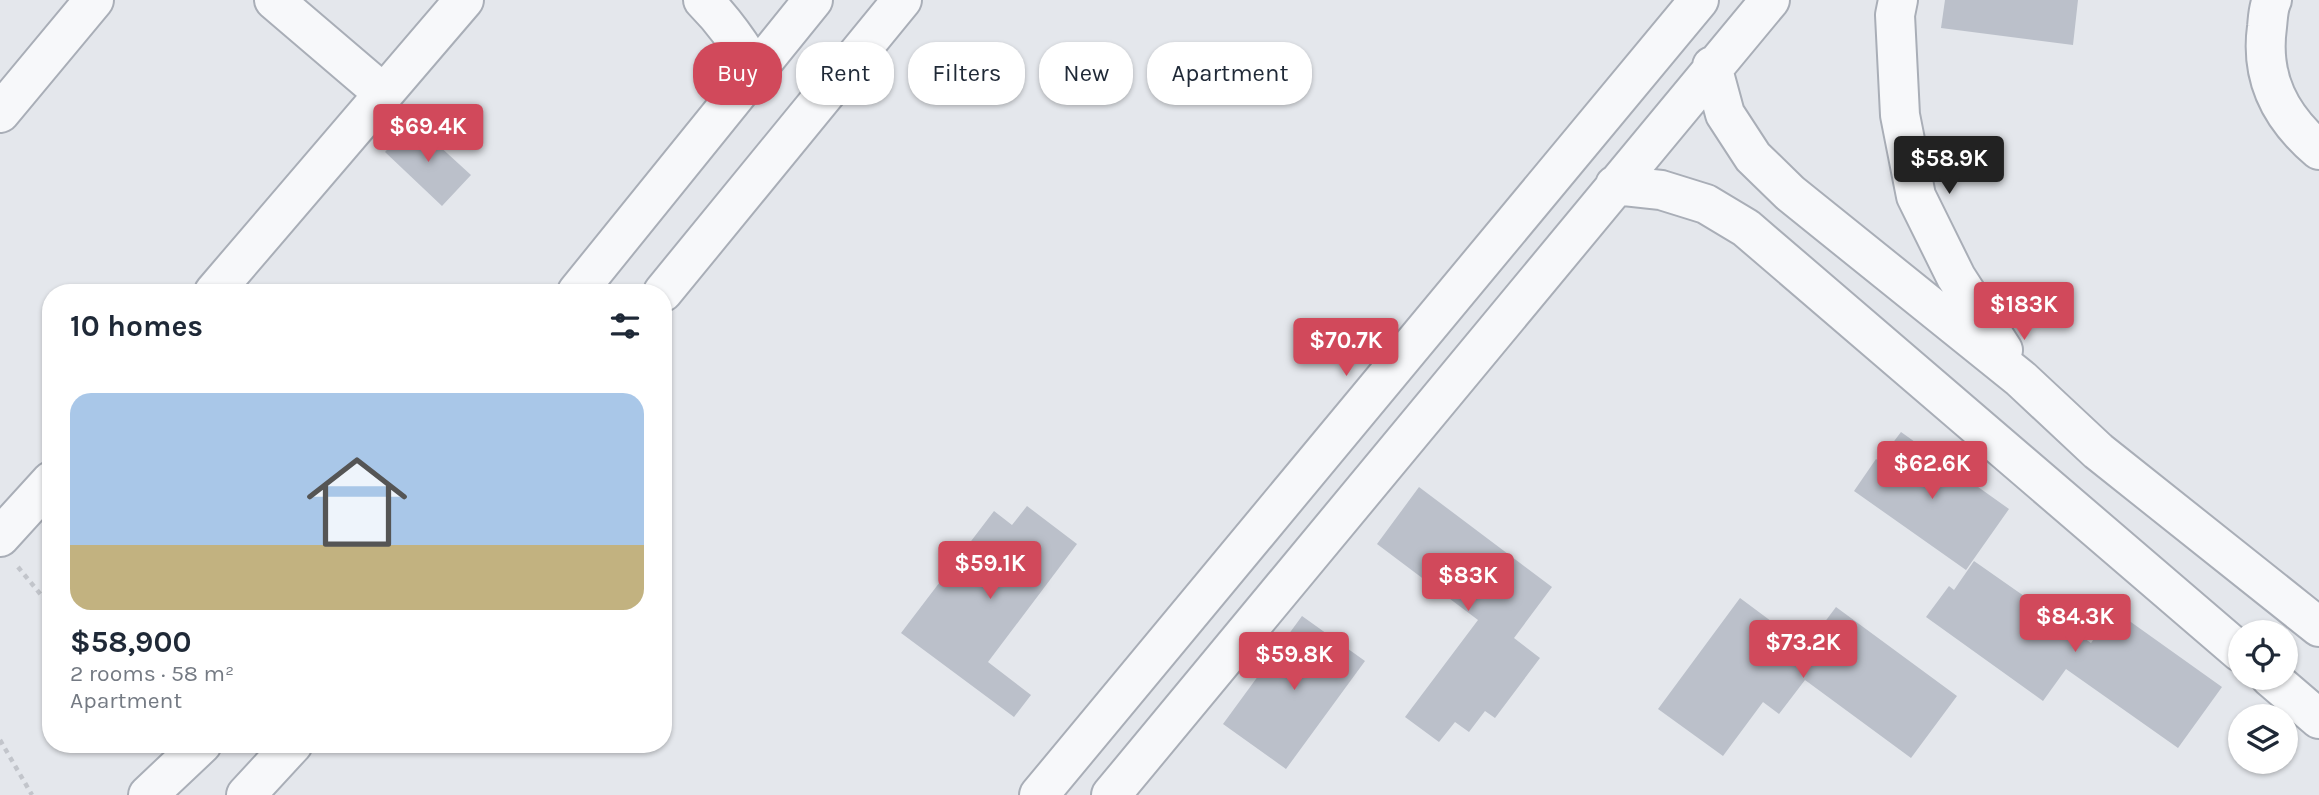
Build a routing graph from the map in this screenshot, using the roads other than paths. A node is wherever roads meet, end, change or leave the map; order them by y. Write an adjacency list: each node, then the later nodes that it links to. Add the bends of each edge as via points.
1 (94, 0): 16 (street)
2 (274, 0): 14 (street)
3 (464, 0): 14 (street)
4 (703, 0): 11 (street)
5 (813, 0): 12 (street)
6 (902, 0): 21 (street)
7 (1699, 0): 33 (street)
8 (1770, 0): 13 (street)
9 (1898, 0): 22 (street, via 1900,115 1916,196 1956,277)
10 (2272, 0): 17 (street, via 2264,51 2275,99 2304,138)
11 (739, 42)
12 (779, 42)
13 (1712, 66): 18 (street); 22 (street, via 1725,114 1753,158)
14 (384, 94): 19 (street)
15 (728, 105): 20 (street)
16 (0, 113)
17 (2319, 150)
18 (1615, 185): 26 (street, via 1661,190 1706,204 1746,228); 34 (street)
19 (221, 284)
20 (583, 284)
21 (670, 284)
22 (2021, 379): 25 (street, via 2098,451)
23 (42, 496): 24 (street)
24 (8, 551)
25 (2319, 627)
26 (2228, 642)
27 (2285, 690): 28 (street)
28 (2319, 719)
29 (192, 753): 31 (street)
30 (285, 753): 32 (street)
31 (148, 795)
32 (246, 795)
33 (1039, 795)
34 (1111, 795)

